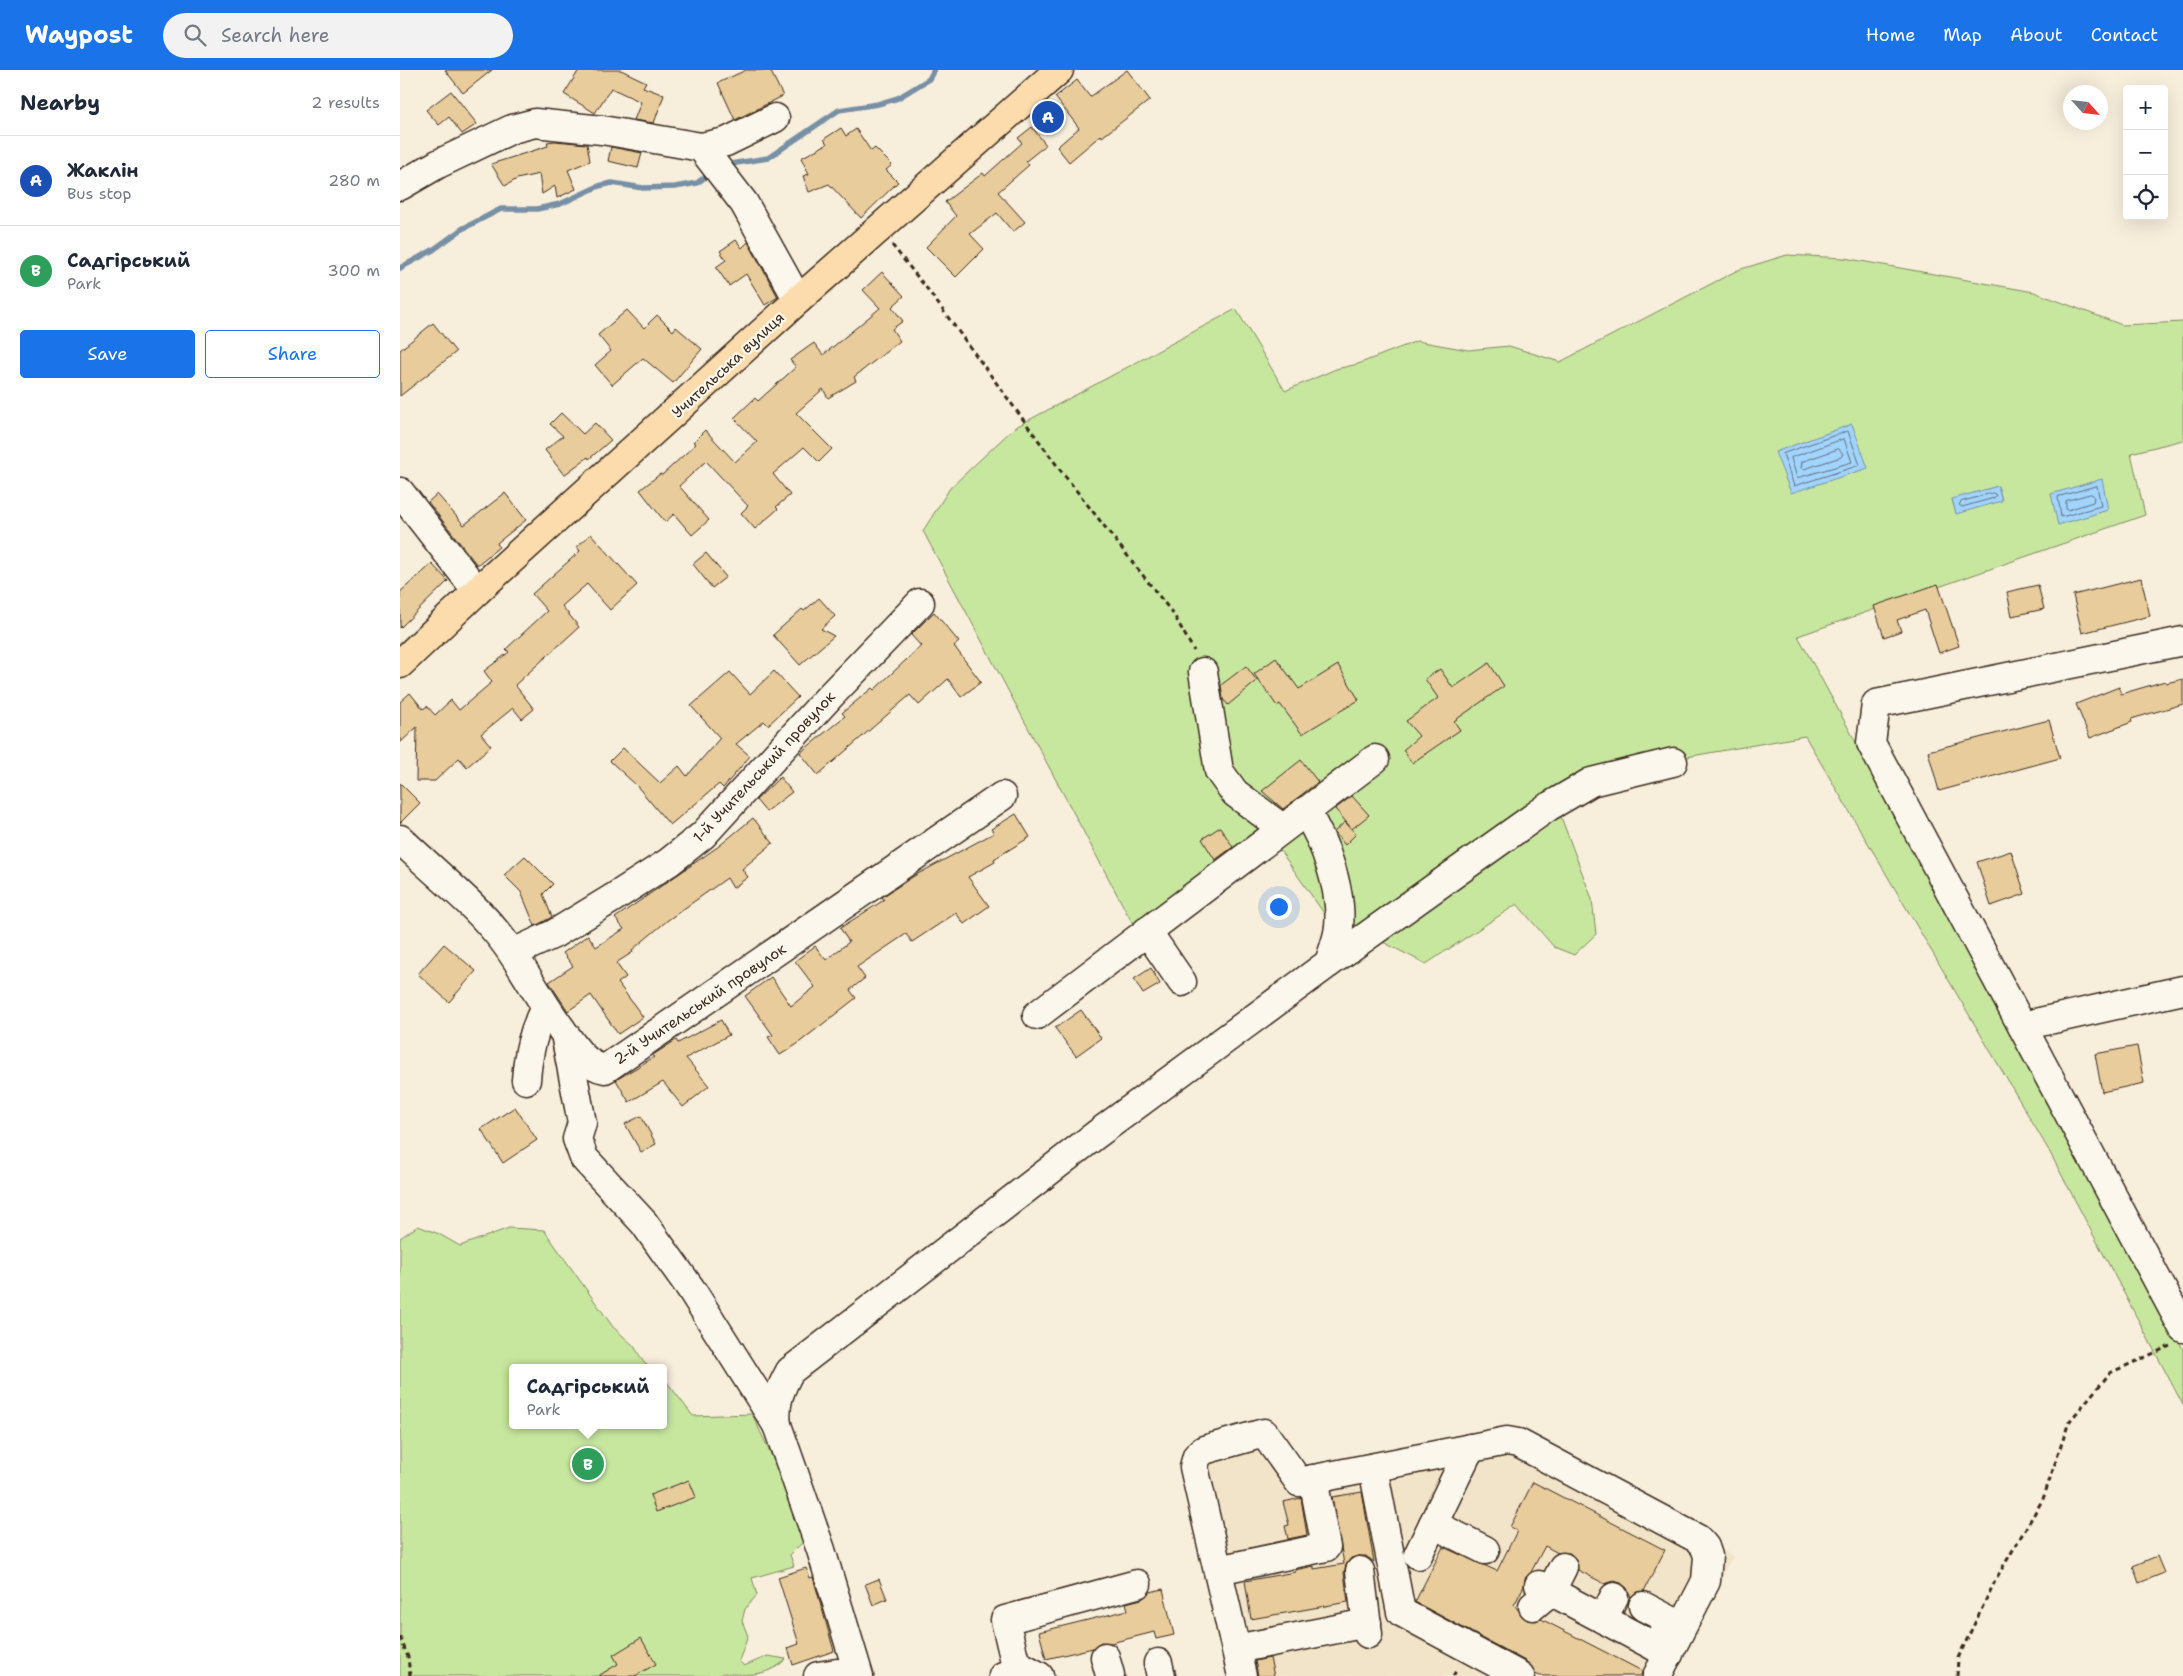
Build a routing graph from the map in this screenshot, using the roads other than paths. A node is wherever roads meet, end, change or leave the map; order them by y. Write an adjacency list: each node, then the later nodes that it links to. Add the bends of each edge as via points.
1 (1060, 70): 5 (main road, Учительська вулиця)
2 (775, 118): 3 (street, via 726,142)
3 (713, 160): 4 (street, via 602,130 535,123 512,129); 5 (street, via 744,203)
4 (400, 186)
5 (798, 300): 7 (main road, Учительська вулиця)
6 (400, 492): 7 (street)
7 (477, 590): 10 (main road, Учительська вулиця)
8 (920, 603): 19 (street, 1-й Учительський провулок, via 703,835 669,862 613,898 554,934)
9 (2183, 641): 25 (street, via 1876,704 1871,743)
10 (400, 664)
11 (1203, 672): 16 (street, via 1220,771 1226,783 1248,804)
12 (1375, 759): 15 (street)
13 (1673, 762): 20 (street, via 1591,782 1569,793)
14 (1002, 796): 26 (street, 2-й Учительський провулок, via 605,1069 584,1058)
15 (1304, 811): 16 (street); 20 (street, via 1316,827 1334,874 1339,931)
16 (1282, 828): 18 (street)
17 (400, 839): 19 (street, 2-й Учительський провулок, via 492,927)
18 (1147, 931): 21 (street); 24 (street)
19 (513, 953): 23 (street, 2-й Учительський провулок)
20 (1329, 962): 29 (street, via 801,1360 782,1386 775,1412)
21 (1182, 982)
22 (2183, 990): 25 (street)
23 (545, 1007): 26 (street, 2-й Учительський провулок); 27 (street, via 528,1053)
24 (1037, 1015)
25 (2022, 1026): 28 (street)
26 (566, 1035): 29 (street, via 582,1123 577,1139 584,1158 644,1223)
27 (526, 1080)
28 (2178, 1336)
29 (778, 1425): 46 (street)
30 (1470, 1448): 31 (street); 33 (street); 42 (street, via 1508,1441 1518,1443 1698,1539 1705,1547 1706,1582)
31 (1372, 1468): 32 (street); 49 (street, via 1401,1612)
32 (1313, 1479): 37 (street, via 1326,1546); 37 (street, via 1299,1482 1264,1433 1204,1450 1197,1456 1194,1467)
33 (1432, 1524): 34 (street); 35 (street)
34 (1485, 1550)
35 (1418, 1555)
36 (1564, 1566): 42 (street, via 1541,1594 1609,1608)
37 (1218, 1570): 41 (street, via 1234,1615)
38 (1360, 1571): 41 (street, via 1368,1628 1282,1634)
39 (1137, 1584): 43 (street, via 1005,1620)
40 (1643, 1606): 42 (street, via 1670,1620)
41 (1236, 1650): 48 (street)
42 (1661, 1659)
43 (1009, 1670): 47 (street)
44 (818, 1676): 45 (street, via 837,1673)
45 (845, 1676)
46 (859, 1676)
47 (1040, 1676)
48 (1242, 1676)
49 (1520, 1676)

